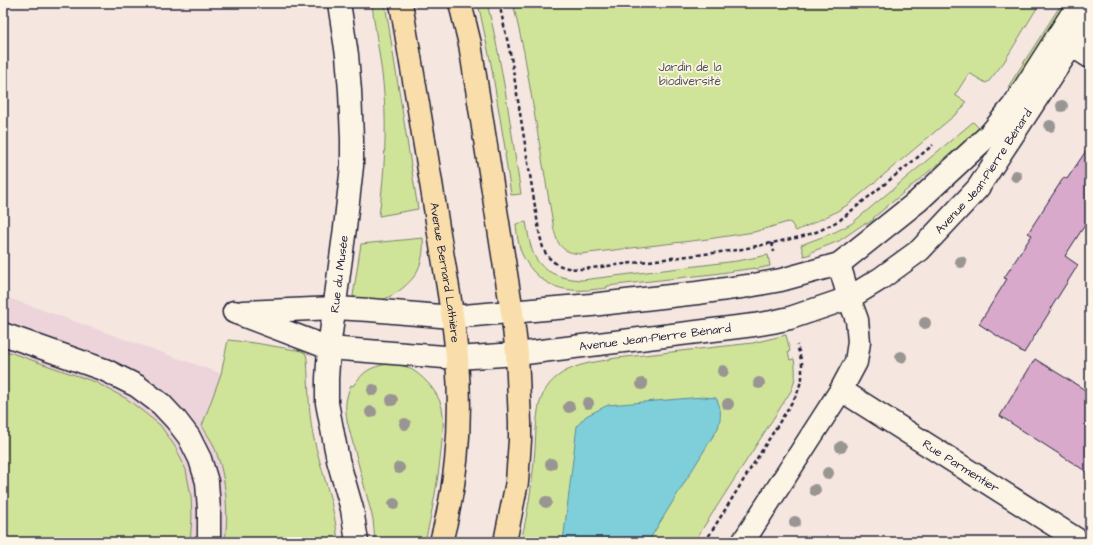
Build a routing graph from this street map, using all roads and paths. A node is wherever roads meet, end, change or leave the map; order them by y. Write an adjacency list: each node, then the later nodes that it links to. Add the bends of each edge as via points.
1 (338, 3): 12 (street, Rue du Musée, via 349,77 352,166)
2 (401, 3): 14 (main road, Avenue Bernard Lathière)
3 (460, 3): 13 (main road, via 470,44)
4 (499, 3): 9 (path, via 512,57 539,231 547,255 562,267 584,269 729,251 800,237 840,220)
5 (1079, 3): 7 (street, Avenue Jean-Pierre Bénard)
6 (1090, 17): 7 (street, Avenue Jean-Pierre Bénard)
7 (1065, 41): 8 (street); 10 (street, Avenue Jean-Pierre Bénard, via 991,134 918,201); 11 (street, Avenue Jean-Pierre Bénard, via 978,188 920,250)
8 (1090, 57)
9 (933, 145)
10 (840, 264): 11 (street); 13 (street, Avenue Jean-Pierre Bénard, via 748,286)
11 (849, 298): 18 (street, Avenue Jean-Pierre Bénard, via 772,322); 20 (street, via 857,320 859,342 856,362)
12 (335, 308): 14 (street, Avenue Jean-Pierre Bénard); 17 (street, Rue du Musée); 17 (street, Avenue Jean-Pierre Bénard, via 234,312)
13 (512, 312): 14 (street, Avenue Jean-Pierre Bénard); 18 (main road)
14 (452, 317): 19 (main road, Avenue Bernard Lathière)
15 (3, 334): 21 (street, via 104,370 137,386 161,404 189,437 200,460 207,482)
16 (796, 341): 25 (path, via 802,363 802,378 797,394)
17 (329, 348): 19 (street, Avenue Jean-Pierre Bénard); 22 (street, Rue du Musée, via 327,403 338,460 352,509)
18 (517, 354): 19 (street, Avenue Jean-Pierre Bénard); 24 (main road, via 520,440 517,482)
19 (457, 358): 23 (main road, Avenue Bernard Lathière, via 459,410 454,475)
20 (841, 390): 26 (street); 27 (street, Rue Parmentier)
21 (208, 542)
22 (357, 542)
23 (441, 542)
24 (505, 542)
25 (705, 542)
26 (743, 542)
27 (1081, 542)

